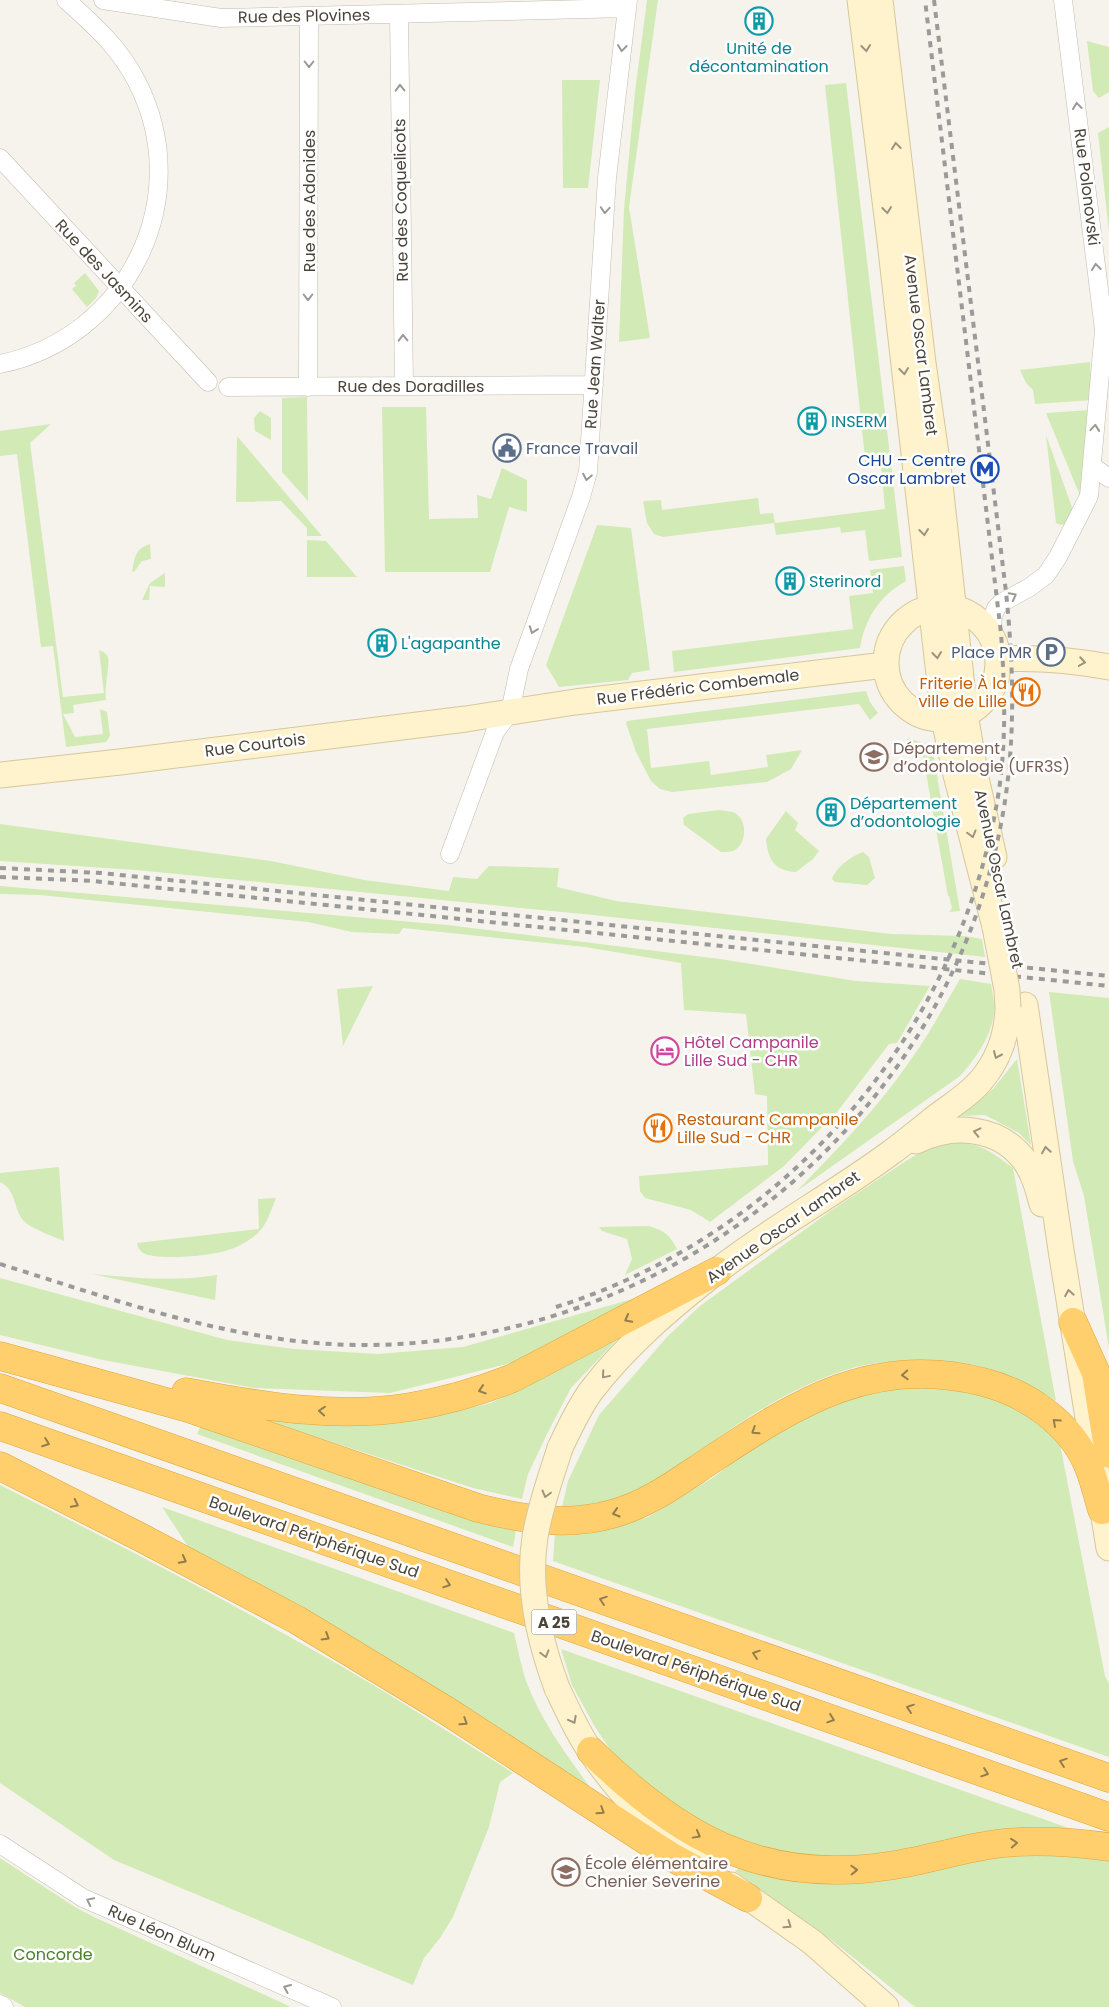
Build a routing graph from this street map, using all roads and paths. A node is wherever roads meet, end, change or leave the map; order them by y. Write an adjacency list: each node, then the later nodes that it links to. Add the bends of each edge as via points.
1 (66, 0): 10 (street, via 122,56 143,95 156,137 158,189 152,216 139,259)
2 (103, 0): 8 (street, Rue des Plovines, via 221,18)
3 (860, 0): 19 (main road, Avenue Oscar Lambret, one-way to 19)
4 (880, 0): 19 (main road, Avenue Oscar Lambret, one-way to 4, via 939,475 922,363)
5 (1063, 0): 17 (street, Rue Polonovski, one-way to 5, via 1104,330)
6 (627, 4): 7 (street, Rue des Plovines); 13 (street, Rue Jean Walter, one-way to 13, via 607,178)
7 (399, 14): 8 (street, Rue des Plovines); 14 (street, Rue des Coquelicots, one-way to 7)
8 (309, 16): 16 (street, Rue des Adonides, one-way to 16)
9 (0, 158): 10 (street, Rue des Jasmins)
10 (120, 289): 11 (street, via 77,332 63,341 37,354); 12 (street, Rue des Jasmins)
11 (0, 364)
12 (208, 382)
13 (594, 385): 14 (street, Rue des Doradilles); 24 (street, Rue Jean Walter, one-way to 24, via 585,485 519,669)
14 (404, 386): 16 (street, Rue des Doradilles)
15 (228, 387): 16 (street, Rue des Doradilles)
16 (308, 387)
17 (1092, 466): 18 (street); 20 (street, Rue Polonovski, one-way to 17, via 993,614 998,606 1041,580 1058,557 1089,496)
18 (1109, 478)
19 (943, 607): 20 (main road, via 965,611 977,618); 22 (main road, via 917,612 898,627 887,649); 25 (main road, Avenue Oscar Lambret)
20 (991, 635): 21 (main road)
21 (998, 659): 23 (main road, one-way to 23, via 1039,658); 25 (main road, via 996,679 990,692 982,702)
22 (885, 665): 24 (main road, Rue Frédéric Combemale); 25 (main road, via 891,688 906,707 928,717)
23 (1109, 667)
24 (510, 712): 26 (main road, Rue Courtois); 27 (street, Rue Jean Walter, via 496,732)
25 (955, 716): 28 (main road, Avenue Oscar Lambret, bridge, via 955,771 1003,925 1007,990)
26 (0, 775)
27 (450, 854)
28 (1016, 1006): 29 (main road, Avenue Oscar Lambret, one-way to 29, via 996,1060 982,1079 967,1095); 30 (main road, Avenue Oscar Lambret, one-way to 28)
29 (889, 1154): 30 (main road, Avenue Oscar Lambret, one-way to 29, via 1045,1218 1034,1177 1025,1161 997,1139 984,1133 952,1129 937,1132); 31 (main road, Avenue Oscar Lambret)
30 (1061, 1250): 32 (main road, Avenue Oscar Lambret, one-way to 30)
31 (717, 1271): 33 (highway, one-way to 33, via 513,1378 436,1402 383,1410 328,1412 264,1406); 40 (main road, Avenue Oscar Lambret, one-way to 40, bridge, via 657,1320 621,1355 591,1392 560,1448 541,1510 533,1562 538,1626 557,1688)
32 (1073, 1322): 36 (highway, via 1096,1373); 38 (main road, Avenue Oscar Lambret)
33 (0, 1354): 38 (highway, one-way to 33, via 1087,1463 1063,1427 1020,1396 998,1386 962,1378 908,1374 881,1377 832,1390 776,1417 651,1499 611,1515 542,1521 478,1508 188,1408)
34 (0, 1388): 41 (highway, A 25, one-way to 34)
35 (0, 1426): 42 (highway, Boulevard Périphérique Sud / A 25, one-way to 42)
36 (1109, 1454)
37 (0, 1466): 45 (highway, one-way to 45, via 298,1620 448,1711 670,1856)
38 (1102, 1510): 39 (main road, Avenue Oscar Lambret)
39 (1109, 1548)
40 (591, 1751): 44 (highway, one-way to 44, via 682,1827 730,1850 781,1865 815,1870 859,1870 996,1844 1046,1841); 45 (main road, Avenue Oscar Lambret, via 621,1790 659,1830)
41 (1109, 1778)
42 (1109, 1817)
43 (0, 1844): 48 (street, Rue Léon Blum, one-way to 43, via 83,1898)
44 (1109, 1847)
45 (748, 1898): 49 (main road, Avenue Oscar Lambret, one-way to 49, via 824,1951)
46 (0, 2004): 47 (street)
47 (4, 2007)
48 (332, 2007)
49 (886, 2007)

